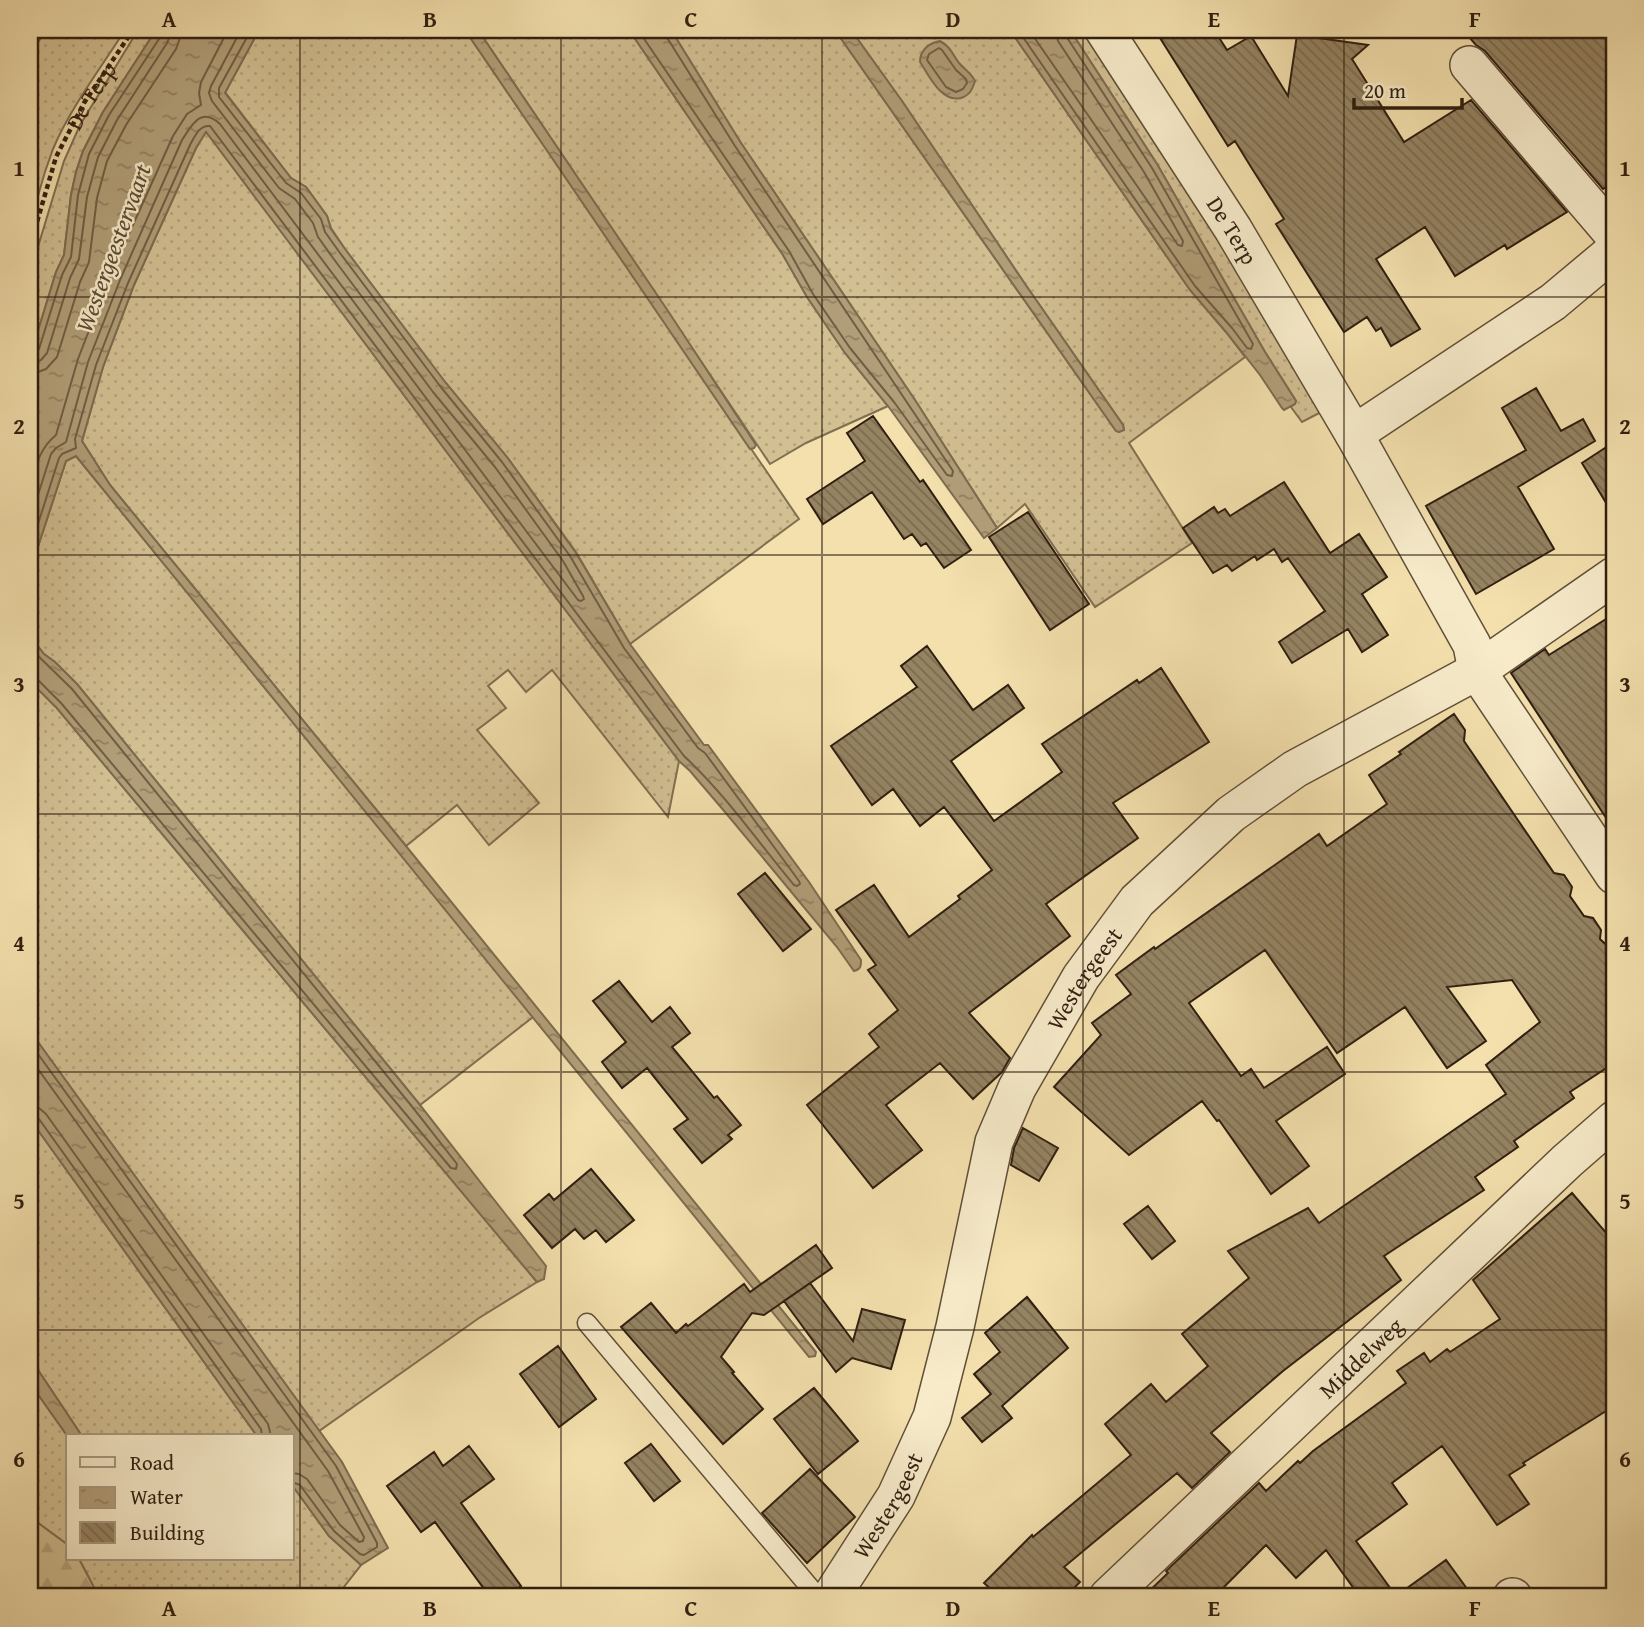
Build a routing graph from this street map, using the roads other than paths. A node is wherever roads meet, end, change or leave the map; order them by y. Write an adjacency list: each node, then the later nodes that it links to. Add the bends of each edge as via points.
1 (1104, 30): 5 (street, De Terp, via 1233,229)
2 (1469, 65): 3 (street)
3 (1614, 235)
4 (1614, 250): 5 (street, via 1553,302)
5 (1354, 434): 7 (street, De Terp, via 1472,645)
6 (1614, 576): 7 (street, Westergeest)
7 (1477, 671): 8 (street, De Terp); 12 (street, Westergeest, via 1294,769 1231,814 1138,901 1081,977 1017,1088 994,1142 932,1417 896,1496)
8 (1614, 875)
9 (1614, 1120): 13 (street, Middelweg)
10 (587, 1322): 11 (lane)
11 (818, 1597)
12 (831, 1597)
13 (1108, 1597)

